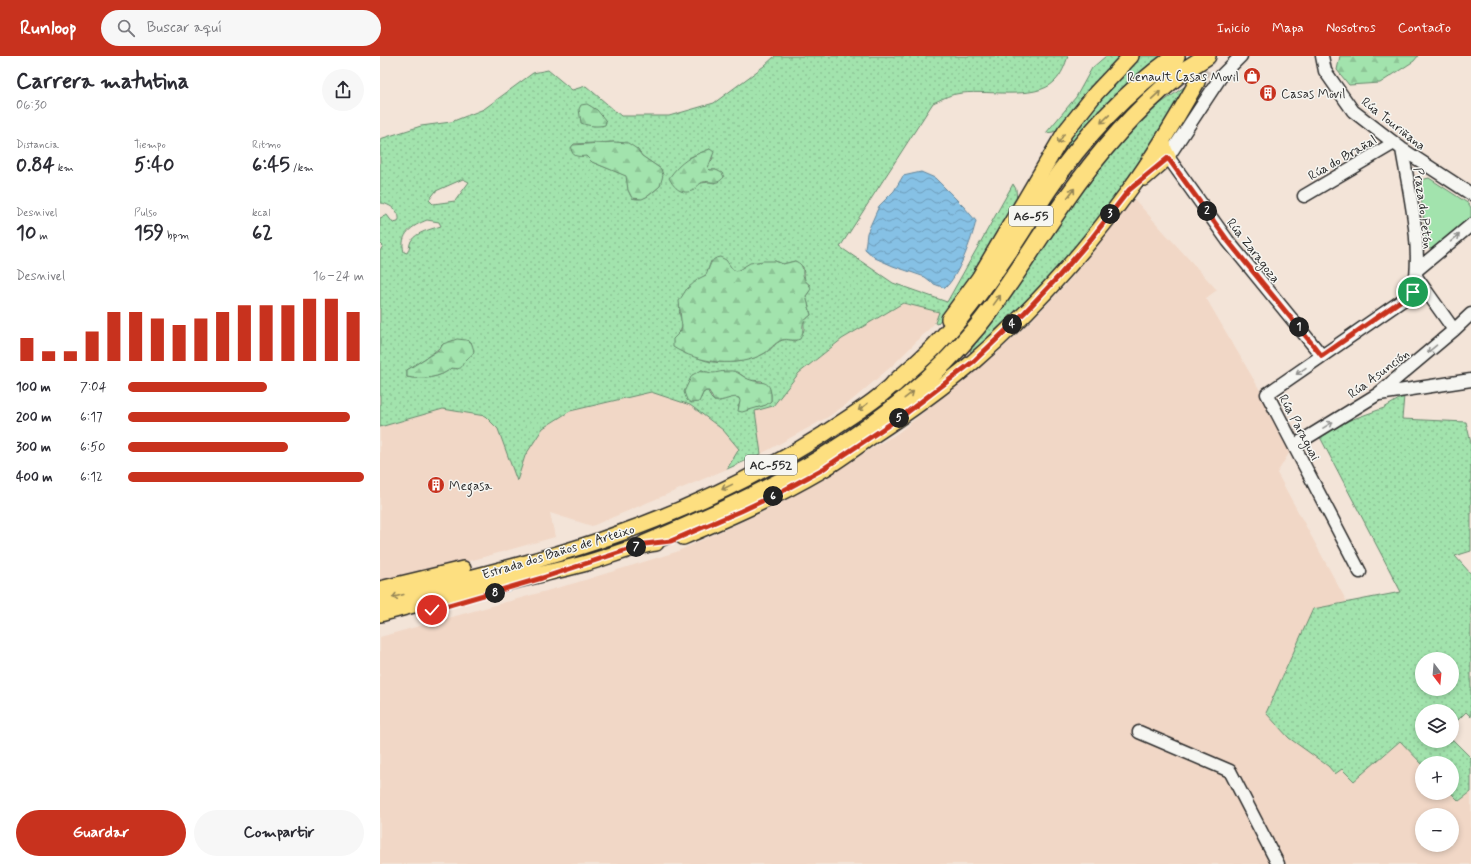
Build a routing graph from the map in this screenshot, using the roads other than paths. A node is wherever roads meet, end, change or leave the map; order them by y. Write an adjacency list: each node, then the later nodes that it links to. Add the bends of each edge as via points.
1 (1131, 56): 19 (main road, AC-552, one-way to 19, via 1065,132 979,278 933,339)
2 (1176, 56): 19 (highway, AG-55, one-way to 19, via 1093,130 1048,190 1008,252 965,311 936,345)
3 (1208, 56): 23 (highway, AG-55, one-way to 3, via 702,521 800,472 853,438 920,386 949,359 978,326 1109,142 1177,77)
4 (1241, 56): 9 (street, via 1222,75)
5 (1322, 56): 8 (street, Rúa Touriñana, via 1325,71 1353,111)
6 (1197, 82): 7 (main road, AC-552)
7 (1163, 142): 9 (main road); 10 (main road, AC-552)
8 (1398, 146): 11 (street, Rúa Touriñana); 12 (street, Rúa do Brañal); 14 (street, Praza do Petón, via 1416,245)
9 (1168, 158): 10 (main road); 17 (street, Rúa Zaragoza, via 1228,241)
10 (1129, 190): 23 (main road, AC-552, via 1091,239 1025,312 974,361 905,414 823,469 777,494 671,541)
11 (1471, 194)
12 (1304, 196)
13 (1471, 225): 14 (street, Praza do Petón, one-way to 13)
14 (1417, 274): 16 (street); 17 (street, Rúa Paraguai, via 1413,292)
15 (1471, 314): 16 (street, Rúa Asunción)
16 (1454, 330): 20 (street, Rúa Asunción, one-way to 20)
17 (1322, 356): 21 (street, Rúa Paraguai, one-way to 21, via 1268,394)
18 (1471, 380): 20 (street)
19 (894, 384): 22 (main road, Estrada dos Baños de Arteixo / AC-552, one-way to 22, via 804,447 706,498)
20 (1378, 394): 21 (street, Rúa Asunción, one-way to 20)
21 (1294, 445): 25 (street, Rúa Paraguai)
22 (637, 527): 26 (main road, AC-552); 27 (main road, Estrada dos Baños de Arteixo / AC-552, one-way to 27, via 555,554)
23 (645, 544): 24 (main road, Estrada dos Baños de Arteixo / AC-552)
24 (584, 564): 28 (main road, Estrada dos Baños de Arteixo / AC-552); 29 (main road, AC-552, via 496,592)
25 (1360, 572)
26 (380, 589)
27 (380, 601)
28 (380, 614)
29 (380, 624)
30 (1139, 732): 31 (street, via 1230,771)
31 (1278, 864)

